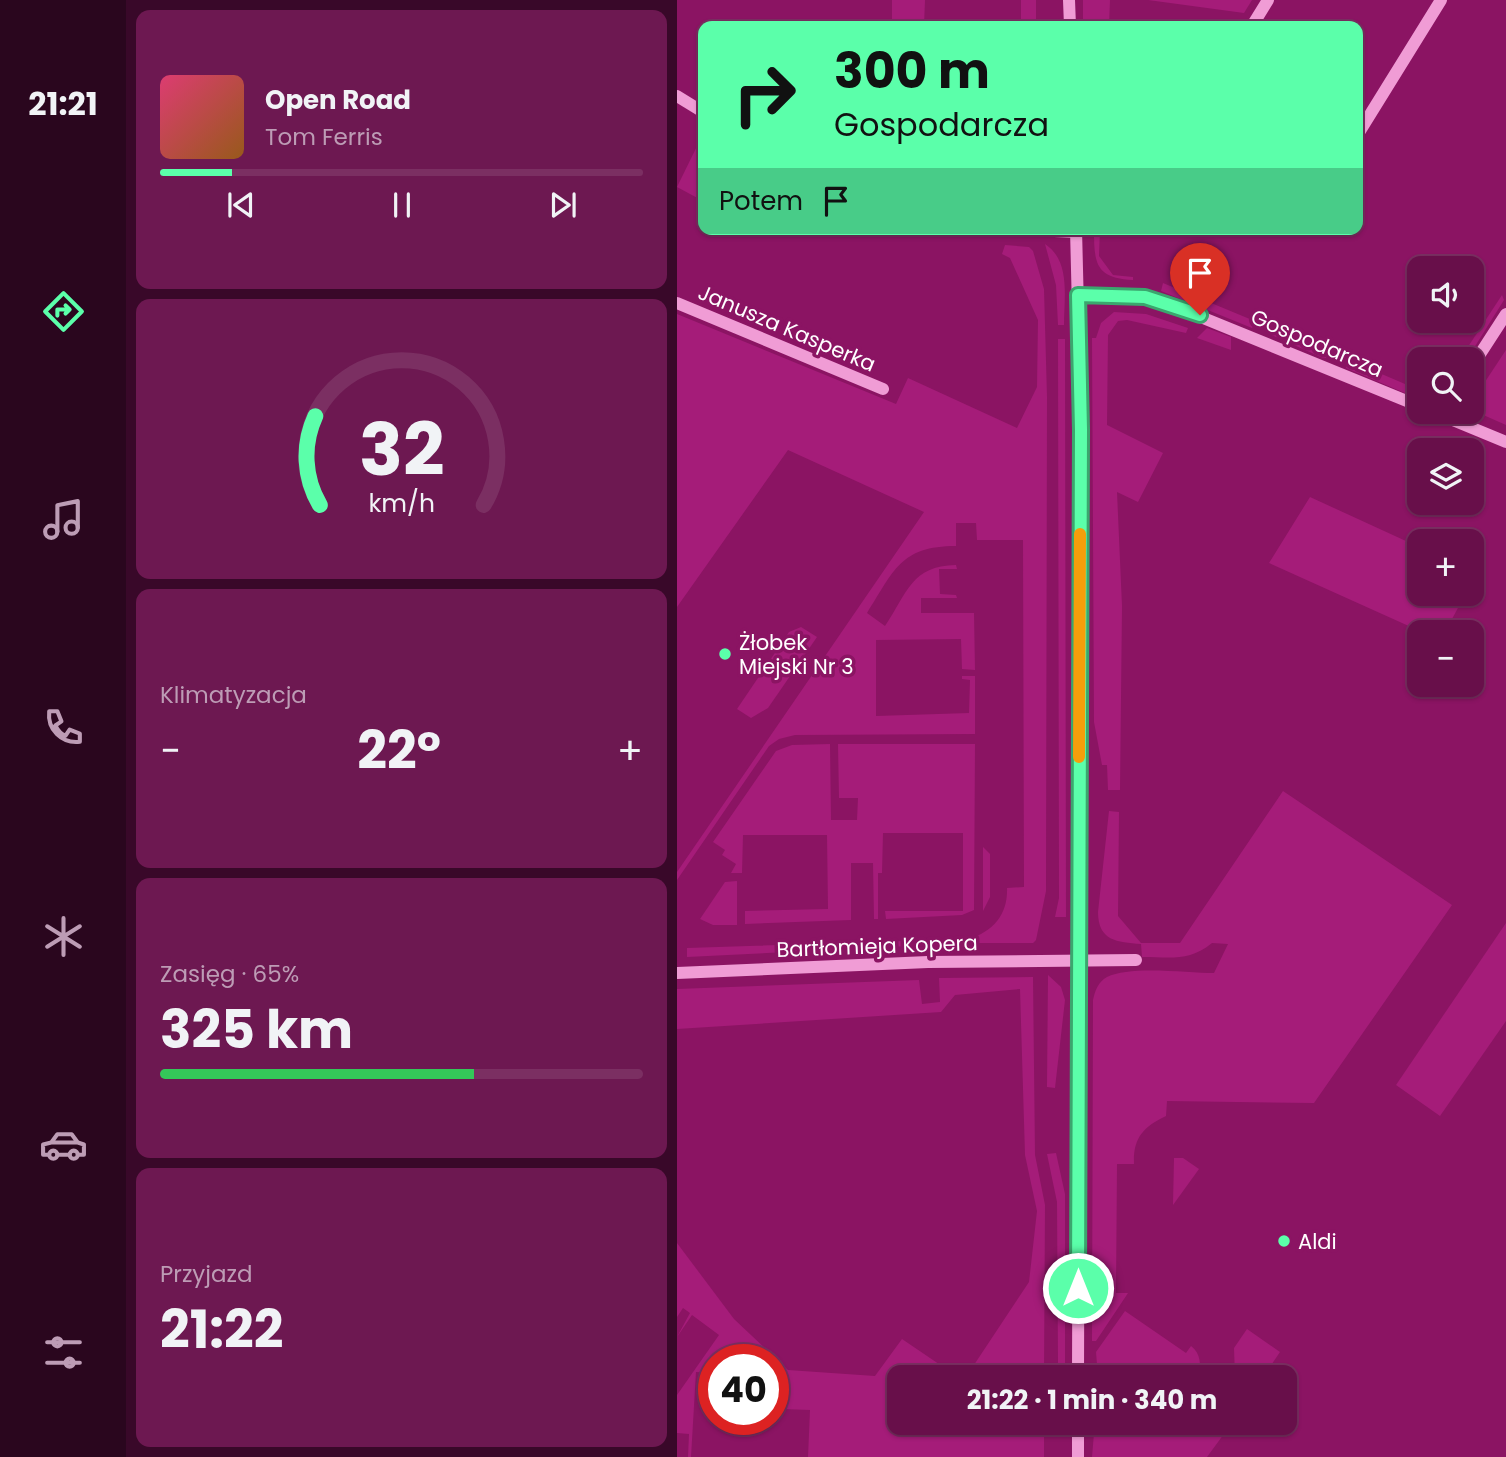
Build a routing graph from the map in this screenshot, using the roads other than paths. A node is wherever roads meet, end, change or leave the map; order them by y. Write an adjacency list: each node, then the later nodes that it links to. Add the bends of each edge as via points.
1 (1069, 0): 4 (street)
2 (1268, 0): 5 (street)
3 (1441, 0): 8 (street)
4 (1070, 21)
5 (1255, 21)
6 (677, 96): 7 (street)
7 (698, 109)
8 (1363, 126)
9 (1076, 235): 10 (street)
10 (1078, 295): 15 (street, Gospodarcza, via 1139,296 1164,302); 18 (street)
11 (677, 303): 14 (street, Janusza Kasperka)
12 (1506, 314): 13 (street)
13 (1484, 349)
14 (883, 389)
15 (1407, 402)
16 (1464, 424): 17 (street)
17 (1506, 442)
18 (1079, 960): 19 (street, Bartłomieja Kopera); 20 (street, Bartłomieja Kopera); 21 (street)
19 (1136, 960)
20 (677, 973)
21 (1078, 1365)
22 (1078, 1435): 23 (street)
23 (1078, 1457)

